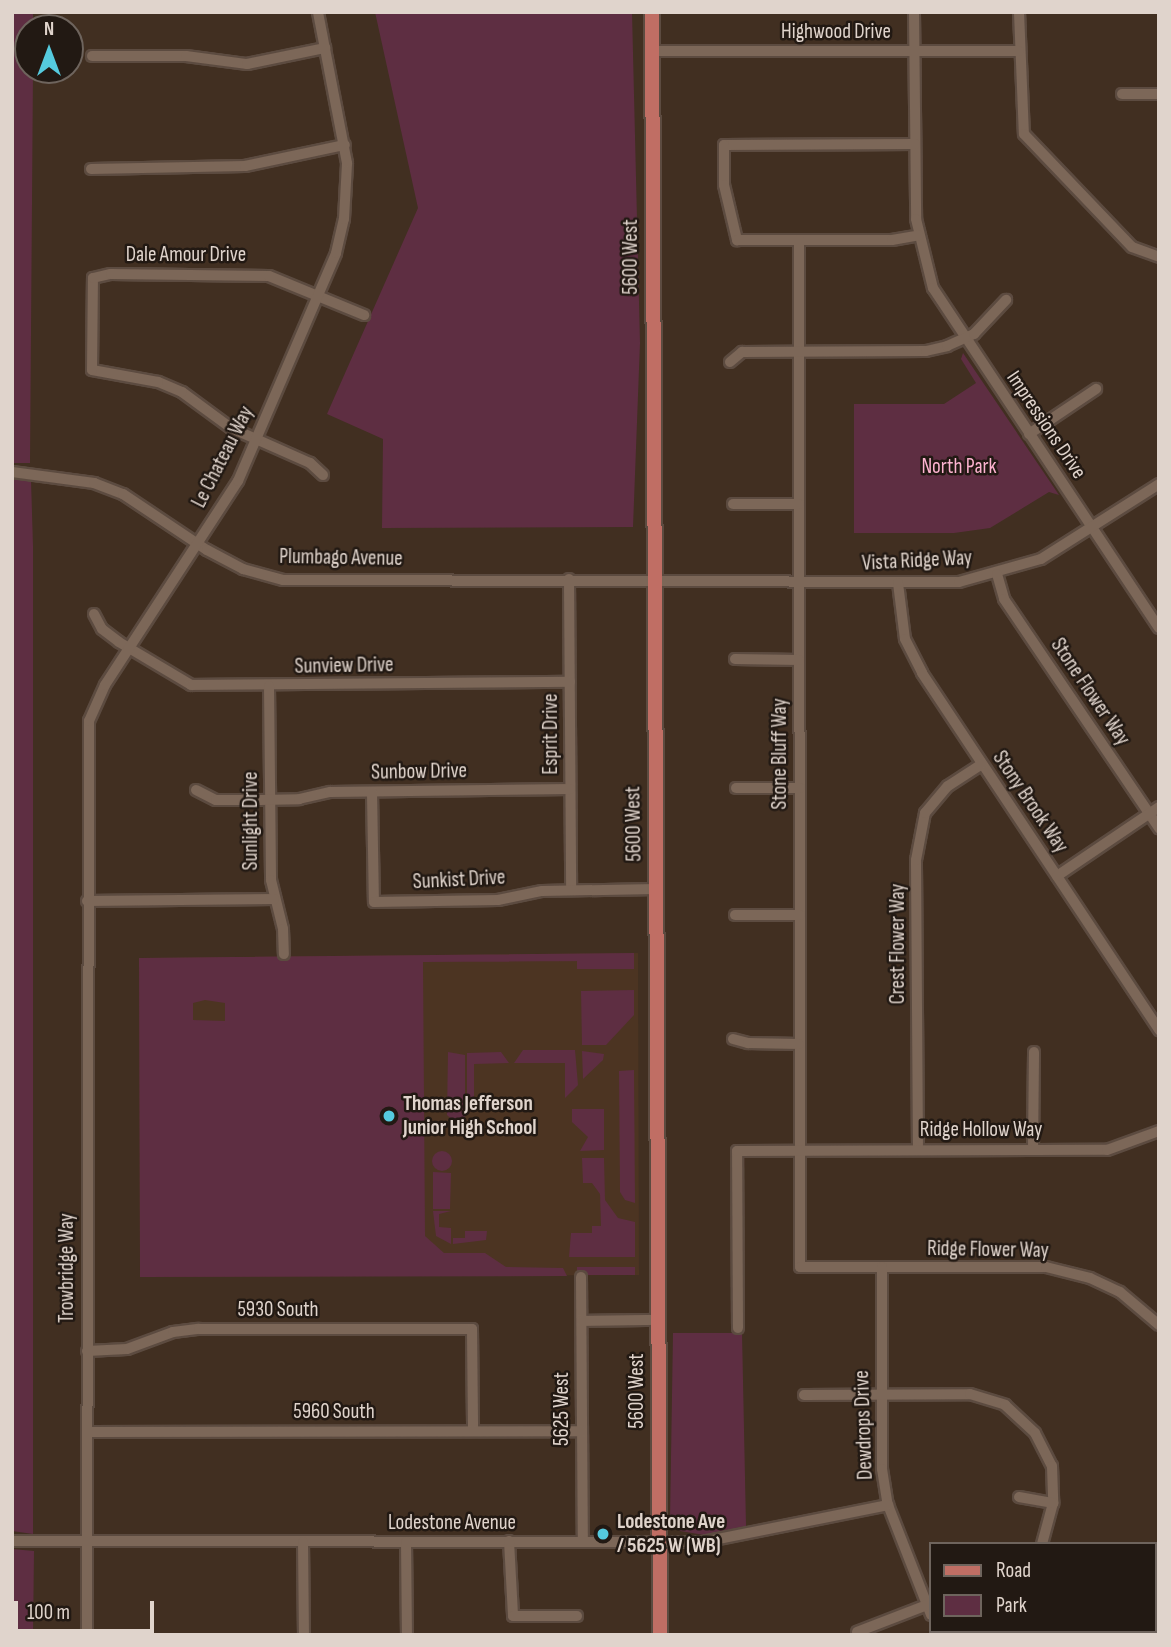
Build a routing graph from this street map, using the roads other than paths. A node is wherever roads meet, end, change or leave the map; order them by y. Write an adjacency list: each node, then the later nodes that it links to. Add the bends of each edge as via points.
1 (318, 12): 5 (street, Le Chateau Way)
2 (652, 12): 6 (main road, 5600 West)
3 (914, 12): 7 (street, Impressions Drive)
4 (1019, 12): 8 (street)
5 (325, 47): 9 (street, via 247,64 186,56); 13 (street, Le Chateau Way)
6 (652, 51): 7 (street, Highwood Drive); 36 (main road, 5600 West)
7 (915, 51): 8 (street, Highwood Drive); 12 (street, Impressions Drive)
8 (1019, 51): 17 (street, via 1024,134 1132,247)
9 (92, 56)
10 (1122, 94): 11 (street)
11 (1159, 94)
12 (915, 144): 15 (street, Impressions Drive); 16 (street, via 724,145 724,185 737,240)
13 (345, 145): 14 (street, via 245,166); 18 (street, Le Chateau Way, via 344,219)
14 (90, 169)
15 (919, 235): 16 (street, via 892,240); 21 (street, Impressions Drive, via 933,288)
16 (799, 240): 22 (street, Stone Bluff Way)
17 (1159, 257)
18 (318, 296): 20 (street, Dale Amour Drive); 26 (street, Le Chateau Way); 26 (street, Dale Amour Drive, via 283,280 252,274 111,274 93,278 92,370 170,387)
19 (1006, 300): 21 (street)
20 (364, 315)
21 (964, 339): 22 (street, via 926,351); 25 (street, Impressions Drive)
22 (799, 351): 23 (street, via 742,352); 31 (street, Stone Bluff Way)
23 (730, 362)
24 (1096, 389): 25 (street)
25 (1029, 434): 32 (street, Impressions Drive)
26 (256, 440): 28 (street, via 310,463); 33 (street, Le Chateau Way, via 238,481)
27 (12, 472): 33 (street, Plumbago Avenue, via 40,472 103,486 149,509)
28 (323, 475)
29 (1159, 484): 32 (street, Vista Ridge Way)
30 (733, 504): 31 (street)
31 (799, 504): 37 (street, Stone Bluff Way)
32 (1092, 530): 34 (street, Vista Ridge Way, via 1041,559); 40 (street, Impressions Drive)
33 (198, 544): 35 (street, Plumbago Avenue, via 243,569 283,580); 41 (street, Le Chateau Way)
34 (997, 574): 38 (street, Vista Ridge Way, via 959,582); 53 (street, Stone Flower Way, via 1003,599)
35 (569, 579): 36 (street, Plumbago Avenue); 44 (street, Esprit Drive)
36 (652, 579): 37 (street, Vista Ridge Way); 56 (main road, 5600 West)
37 (799, 582): 38 (street, Vista Ridge Way); 43 (street, Stone Bluff Way)
38 (898, 583): 46 (street, Stony Brook Way, via 905,639)
39 (94, 614): 41 (street, Sunview Drive, via 102,629)
40 (1159, 628)
41 (130, 649): 45 (street, Sunview Drive, via 191,685); 59 (street, Le Chateau Way, via 89,720)
42 (735, 659): 43 (street)
43 (799, 660): 48 (street, Stone Bluff Way)
44 (570, 682): 45 (street, Sunview Drive); 49 (street, Esprit Drive)
45 (270, 686): 52 (street, Sunlight Drive)
46 (982, 764): 55 (street, Stony Brook Way); 70 (street, Crest Flower Way, via 948,786 925,813 916,860)
47 (736, 788): 48 (street)
48 (800, 788): 61 (street, Stone Bluff Way)
49 (570, 789): 51 (street, Sunbow Drive); 57 (street, Esprit Drive)
50 (196, 790): 52 (street, Sunbow Drive, via 216,800)
51 (372, 792): 52 (street, Sunbow Drive); 57 (street, Sunkist Drive, via 374,902 498,900)
52 (270, 800): 58 (street, Sunlight Drive)
53 (1154, 810): 54 (street, Stone Flower Way); 55 (street)
54 (1159, 828)
55 (1057, 876): 63 (street, Stony Brook Way)
56 (656, 889): 57 (street, Sunkist Drive); 74 (main road, 5600 West)
57 (571, 890)
58 (274, 899): 59 (street); 62 (street, Sunlight Drive)
59 (87, 901): 78 (street, Trowbridge Way)
60 (735, 915): 61 (street)
61 (800, 915): 65 (street, Stone Bluff Way)
62 (284, 954)
63 (1159, 1030)
64 (733, 1039): 65 (street, via 748,1044)
65 (799, 1044): 69 (street, Stone Bluff Way)
66 (1034, 1052): 68 (street)
67 (1159, 1130): 68 (street, Ridge Hollow Way, via 1107,1150)
68 (1033, 1149): 70 (street, Ridge Hollow Way)
69 (800, 1150): 70 (street, Ridge Hollow Way); 71 (street, Stone Bluff Way); 77 (street, Ridge Hollow Way, via 737,1151)
70 (918, 1150)
71 (800, 1267): 72 (street, Ridge Flower Way)
72 (882, 1267): 76 (street, Ridge Flower Way, via 1046,1267 1090,1278 1120,1292); 79 (street, Dewdrops Drive)
73 (581, 1277): 75 (street, 5625 West)
74 (658, 1320): 75 (street); 90 (main road, 5600 West)
75 (582, 1321): 81 (street, 5625 West)
76 (1159, 1325)
77 (738, 1328)
78 (87, 1351): 82 (street, Trowbridge Way); 83 (street, 5930 South, via 127,1349 173,1332 199,1329 472,1329)
79 (881, 1393): 80 (street); 85 (street, via 970,1394 1005,1405 1028,1424 1044,1447 1052,1466); 86 (street, Dewdrops Drive, via 882,1469)
80 (804, 1395)
81 (582, 1431): 83 (street, 5960 South); 89 (street, 5625 West)
82 (87, 1432): 83 (street, 5960 South); 91 (street, Trowbridge Way)
83 (473, 1432)
84 (1019, 1497): 85 (street)
85 (1053, 1503): 94 (street)
86 (888, 1505): 90 (street, Lodestone Avenue, via 704,1542); 95 (street, Dewdrops Drive)
87 (12, 1541): 91 (street, Lodestone Avenue)
88 (509, 1541): 89 (street, Lodestone Avenue); 93 (street, Lodestone Avenue); 96 (street, via 513,1616)
89 (583, 1541): 90 (street, Lodestone Avenue)
90 (659, 1541): 101 (main road, 5600 West)
91 (87, 1542): 92 (street, Lodestone Avenue); 98 (street, Trowbridge Way)
92 (303, 1542): 93 (street, Lodestone Avenue); 99 (street)
93 (406, 1542): 100 (street)
94 (1043, 1542)
95 (929, 1610): 97 (street)
96 (577, 1616)
97 (857, 1632)
98 (87, 1635)
99 (304, 1635)
100 (407, 1635)
101 (660, 1635)

